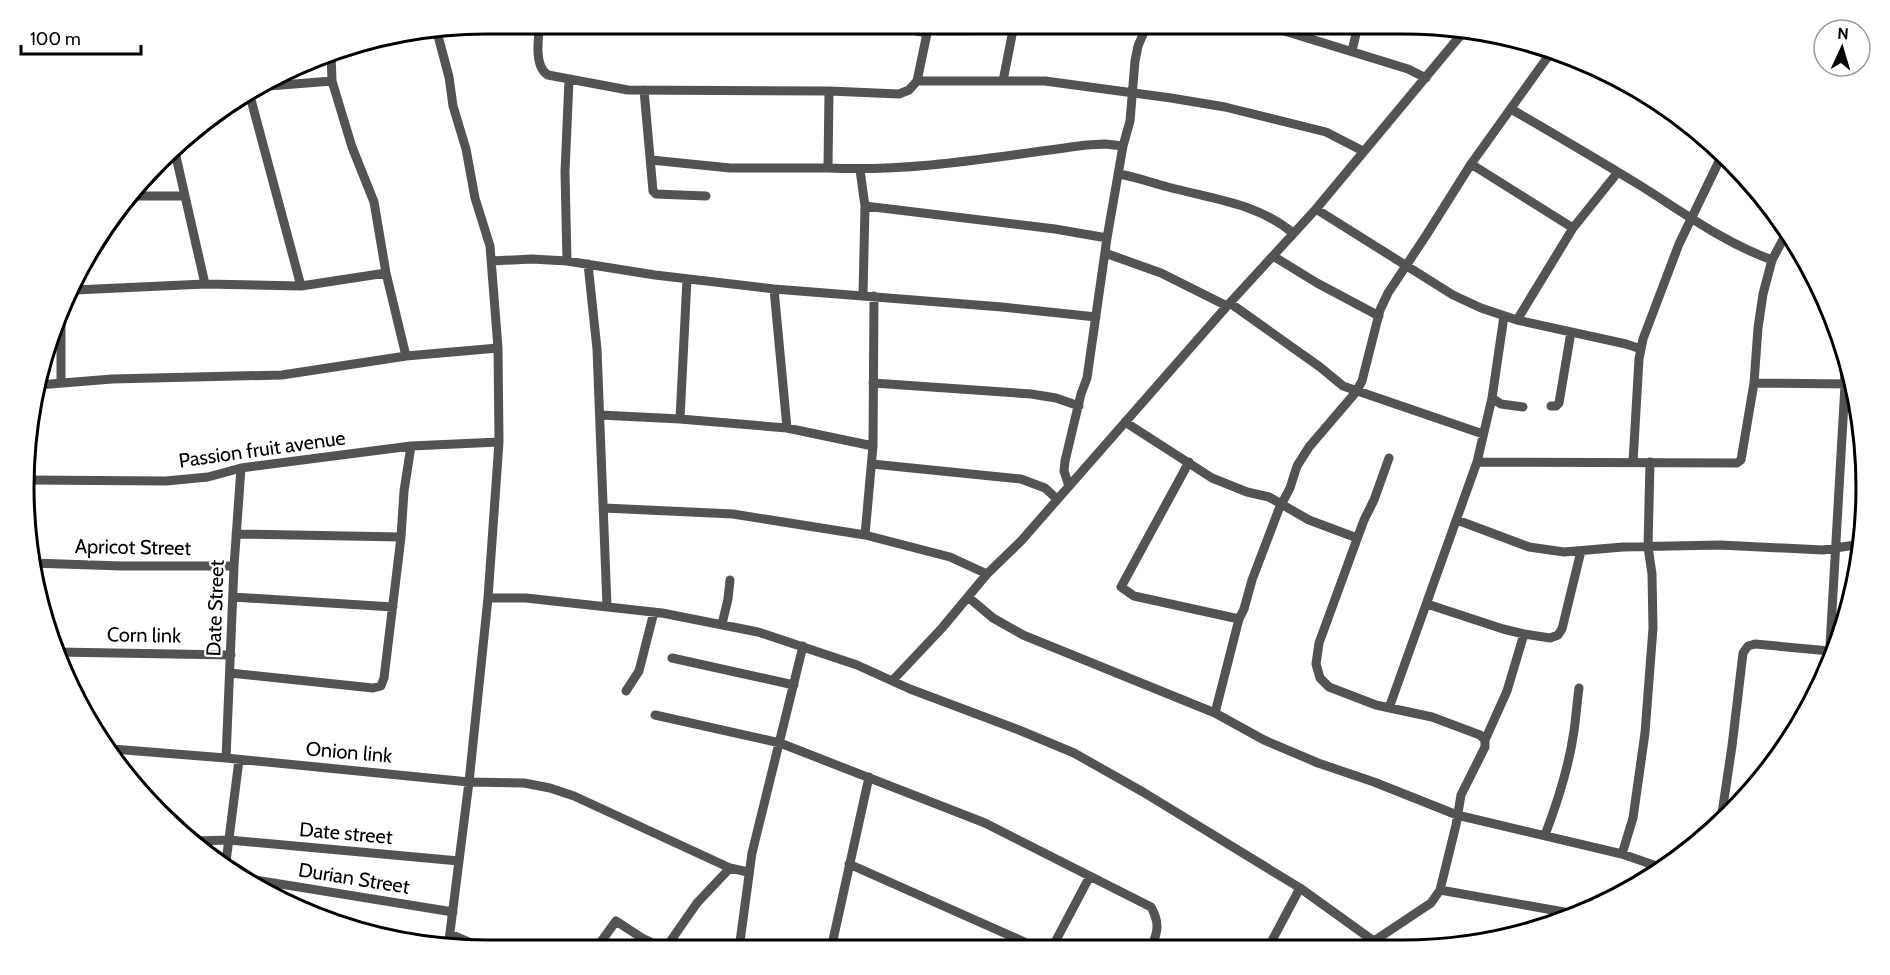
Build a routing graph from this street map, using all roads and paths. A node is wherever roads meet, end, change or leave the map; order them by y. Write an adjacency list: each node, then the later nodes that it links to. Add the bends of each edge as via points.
1 (540, 34): 13 (street, via 542,72)
2 (927, 34): 15 (street)
3 (1012, 34): 16 (street)
4 (1143, 34): 20 (street, via 1134,61)
5 (1291, 34): 9 (street)
6 (1356, 34): 9 (street)
7 (438, 37): 45 (street)
8 (1460, 38): 12 (street)
9 (1352, 51): 12 (street)
10 (1547, 59): 22 (street)
11 (331, 63): 14 (street)
12 (1426, 78): 24 (street)
13 (569, 80): 18 (street); 46 (street)
14 (332, 81): 17 (street); 50 (street, via 374,202)
15 (917, 81): 16 (street); 19 (street, via 899,94)
16 (1003, 81): 20 (street, via 1045,81)
17 (279, 85)
18 (644, 90): 19 (street); 26 (street)
19 (829, 91): 29 (street)
20 (1131, 94): 23 (street, via 1130,121); 24 (street, via 1225,107 1297,124 1326,132)
21 (251, 101): 53 (street)
22 (1511, 109): 28 (street); 31 (street)
23 (1123, 146): 30 (street, via 1105,144 938,166); 32 (street)
24 (1363, 152): 37 (street)
25 (176, 158): 34 (street)
26 (651, 160): 29 (street, via 730,168); 35 (street, via 656,194)
27 (1718, 163): 38 (street)
28 (1471, 164): 39 (street); 49 (street)
29 (828, 168): 30 (street)
30 (860, 170): 36 (street)
31 (1618, 172): 38 (street); 39 (street)
32 (1119, 174): 40 (street, via 1229,201 1277,220); 41 (street)
33 (141, 196): 34 (street)
34 (185, 196): 52 (street)
35 (706, 196)
36 (865, 206): 41 (street); 56 (street)
37 (1316, 209): 40 (street); 49 (street)
38 (1691, 218): 47 (street); 66 (street)
39 (1573, 228): 62 (street)
40 (1293, 233): 44 (street)
41 (1107, 238): 43 (street)
42 (1782, 241): 47 (street)
43 (1105, 253): 58 (street, via 1161,273); 61 (street)
44 (1273, 256): 58 (street); 59 (street)
45 (492, 261): 46 (street); 65 (street)
46 (567, 261): 48 (street)
47 (1772, 261): 70 (street, via 1763,294)
48 (588, 264): 51 (street); 79 (street)
49 (1406, 264): 59 (street); 60 (street, via 1454,295)
50 (386, 273): 53 (street); 67 (street)
51 (687, 279): 54 (street); 80 (street)
52 (205, 284): 53 (street); 55 (street)
53 (301, 286)
54 (774, 289): 56 (street); 82 (street)
55 (80, 290)
56 (863, 295): 57 (street)
57 (874, 296): 61 (street); 69 (street)
58 (1228, 305): 73 (street); 81 (street)
59 (1379, 316): 73 (street)
60 (1504, 316): 62 (street); 74 (street)
61 (1096, 317): 76 (street)
62 (1517, 320): 63 (street)
63 (1571, 332): 66 (street); 77 (street, via 1559,403)
64 (61, 336): 68 (street)
65 (498, 348): 67 (street); 84 (street)
66 (1641, 349): 90 (street)
67 (406, 356): 68 (street, via 282,375)
68 (61, 383): 71 (street)
69 (873, 383): 76 (street, via 1031,394); 86 (street)
70 (1754, 383): 72 (street); 91 (street, via 1741,460)
71 (47, 384)
72 (1844, 385)
73 (1356, 392): 83 (street); 97 (street, via 1309,447)
74 (1492, 398): 78 (street, via 1500,404); 83 (street)
75 (1847, 399): 106 (street)
76 (1079, 406): 95 (street, via 1064,467)
77 (1551, 406)
78 (1523, 407)
79 (600, 415): 80 (street); 98 (street)
80 (680, 419): 82 (street)
81 (1125, 422): 88 (street); 95 (street)
82 (787, 428): 86 (street)
83 (1483, 434): 89 (street)
84 (499, 442): 85 (street, Passion fruit avenue); 114 (street)
85 (411, 446): 93 (street, Passion fruit avenue); 102 (street)
86 (873, 446): 92 (street)
87 (1389, 458): 103 (street)
88 (1189, 462): 97 (street, via 1212,478); 119 (street, via 1121,587 1134,596)
89 (1477, 462): 90 (street); 99 (street)
90 (1633, 462): 91 (street)
91 (1650, 462): 105 (street)
92 (872, 464): 96 (street, via 1021,479 1045,488); 101 (street)
93 (241, 468): 94 (street, Passion fruit avenue, via 208,477 166,481); 100 (street, Date Street)
94 (34, 480)
95 (1069, 486): 96 (street)
96 (1057, 500): 110 (street)
97 (1282, 504): 103 (street, via 1309,520); 119 (street)
98 (604, 508): 101 (street, via 733,513); 116 (street)
99 (1457, 520): 107 (street, via 1529,547); 115 (street)
100 (236, 534): 102 (street); 109 (street, Date Street)
101 (865, 535): 110 (street, via 950,557)
102 (401, 537): 117 (street)
103 (1357, 538): 133 (street, via 1319,643 1316,664 1320,678 1329,687)
104 (1852, 545): 106 (street)
105 (1648, 547): 106 (street); 107 (street); 148 (street, via 1653,628 1647,704 1634,818)
106 (1835, 548): 121 (street)
107 (1581, 551): 122 (street, via 1558,635 1550,638)
108 (41, 563): 109 (street, Apricot Street)
109 (234, 566): 112 (street, Date Street)
110 (987, 574): 113 (street)
111 (729, 580): 120 (street)
112 (233, 597): 117 (street); 126 (street, Date Street)
113 (968, 597): 129 (street); 134 (street, via 993,618 1023,635)
114 (488, 598): 116 (street); 142 (street)
115 (1427, 604): 122 (street); 133 (street)
116 (607, 606): 118 (street)
117 (393, 607): 128 (street, via 381,686)
118 (654, 612): 120 (street); 132 (street, via 639,671)
119 (1239, 619): 134 (street)
120 (722, 624): 123 (street)
121 (1831, 633)
122 (1524, 634): 136 (street, via 1507,691)
123 (804, 646): 129 (street); 130 (street)
124 (1825, 651): 143 (street, via 1755,644 1743,653)
125 (66, 652): 126 (street, Corn link)
126 (231, 655): 128 (street, Date Street)
127 (672, 658): 130 (street)
128 (230, 673): 139 (street, Date Street)
129 (893, 680): 157 (street, via 1074,753)
130 (794, 685): 137 (street)
131 (1579, 688): 145 (street, via 1566,770)
132 (626, 691)
133 (1389, 708): 136 (street, via 1432,717 1480,735)
134 (1215, 713): 144 (street, via 1307,759)
135 (655, 715): 137 (street)
136 (1485, 741): 144 (street, via 1461,795)
137 (780, 743): 141 (street); 154 (street)
138 (118, 749): 139 (street, Onion link)
139 (226, 754): 140 (street, Onion link)
140 (238, 760): 142 (street, Onion link); 146 (street)
141 (869, 777): 151 (street); 155 (street, via 986,823)
142 (470, 782): 150 (street); 153 (street, Onion link, via 524,783 550,788)
143 (1723, 808)
144 (1457, 815): 145 (street); 158 (street)
145 (1545, 835): 148 (street)
146 (229, 840): 147 (street, Date street); 149 (street); 150 (street, Date street)
147 (204, 841)
148 (1622, 854): 152 (street)
149 (227, 857)
150 (459, 861): 159 (street)
151 (849, 864): 168 (street); 169 (street)
152 (1653, 865)
153 (730, 868): 154 (street, Onion link); 166 (street, via 697,903)
154 (748, 872): 167 (street)
155 (1090, 876): 170 (street); 171 (street, via 1151,907 1158,918)
156 (263, 881): 159 (street, Durian Street)
157 (1300, 888): 172 (street); 173 (street)
158 (1440, 890): 160 (street); 174 (street, via 1431,903)
159 (453, 912): 161 (street)
160 (1555, 914)
161 (450, 934): 162 (street); 163 (street)
162 (449, 939)
163 (464, 940)
164 (602, 940): 165 (street, via 616,921)
165 (646, 940)
166 (671, 940)
167 (740, 940)
168 (833, 940)
169 (1020, 940)
170 (1056, 940)
171 (1154, 940)
172 (1272, 940)
173 (1373, 940)
174 (1376, 940)

